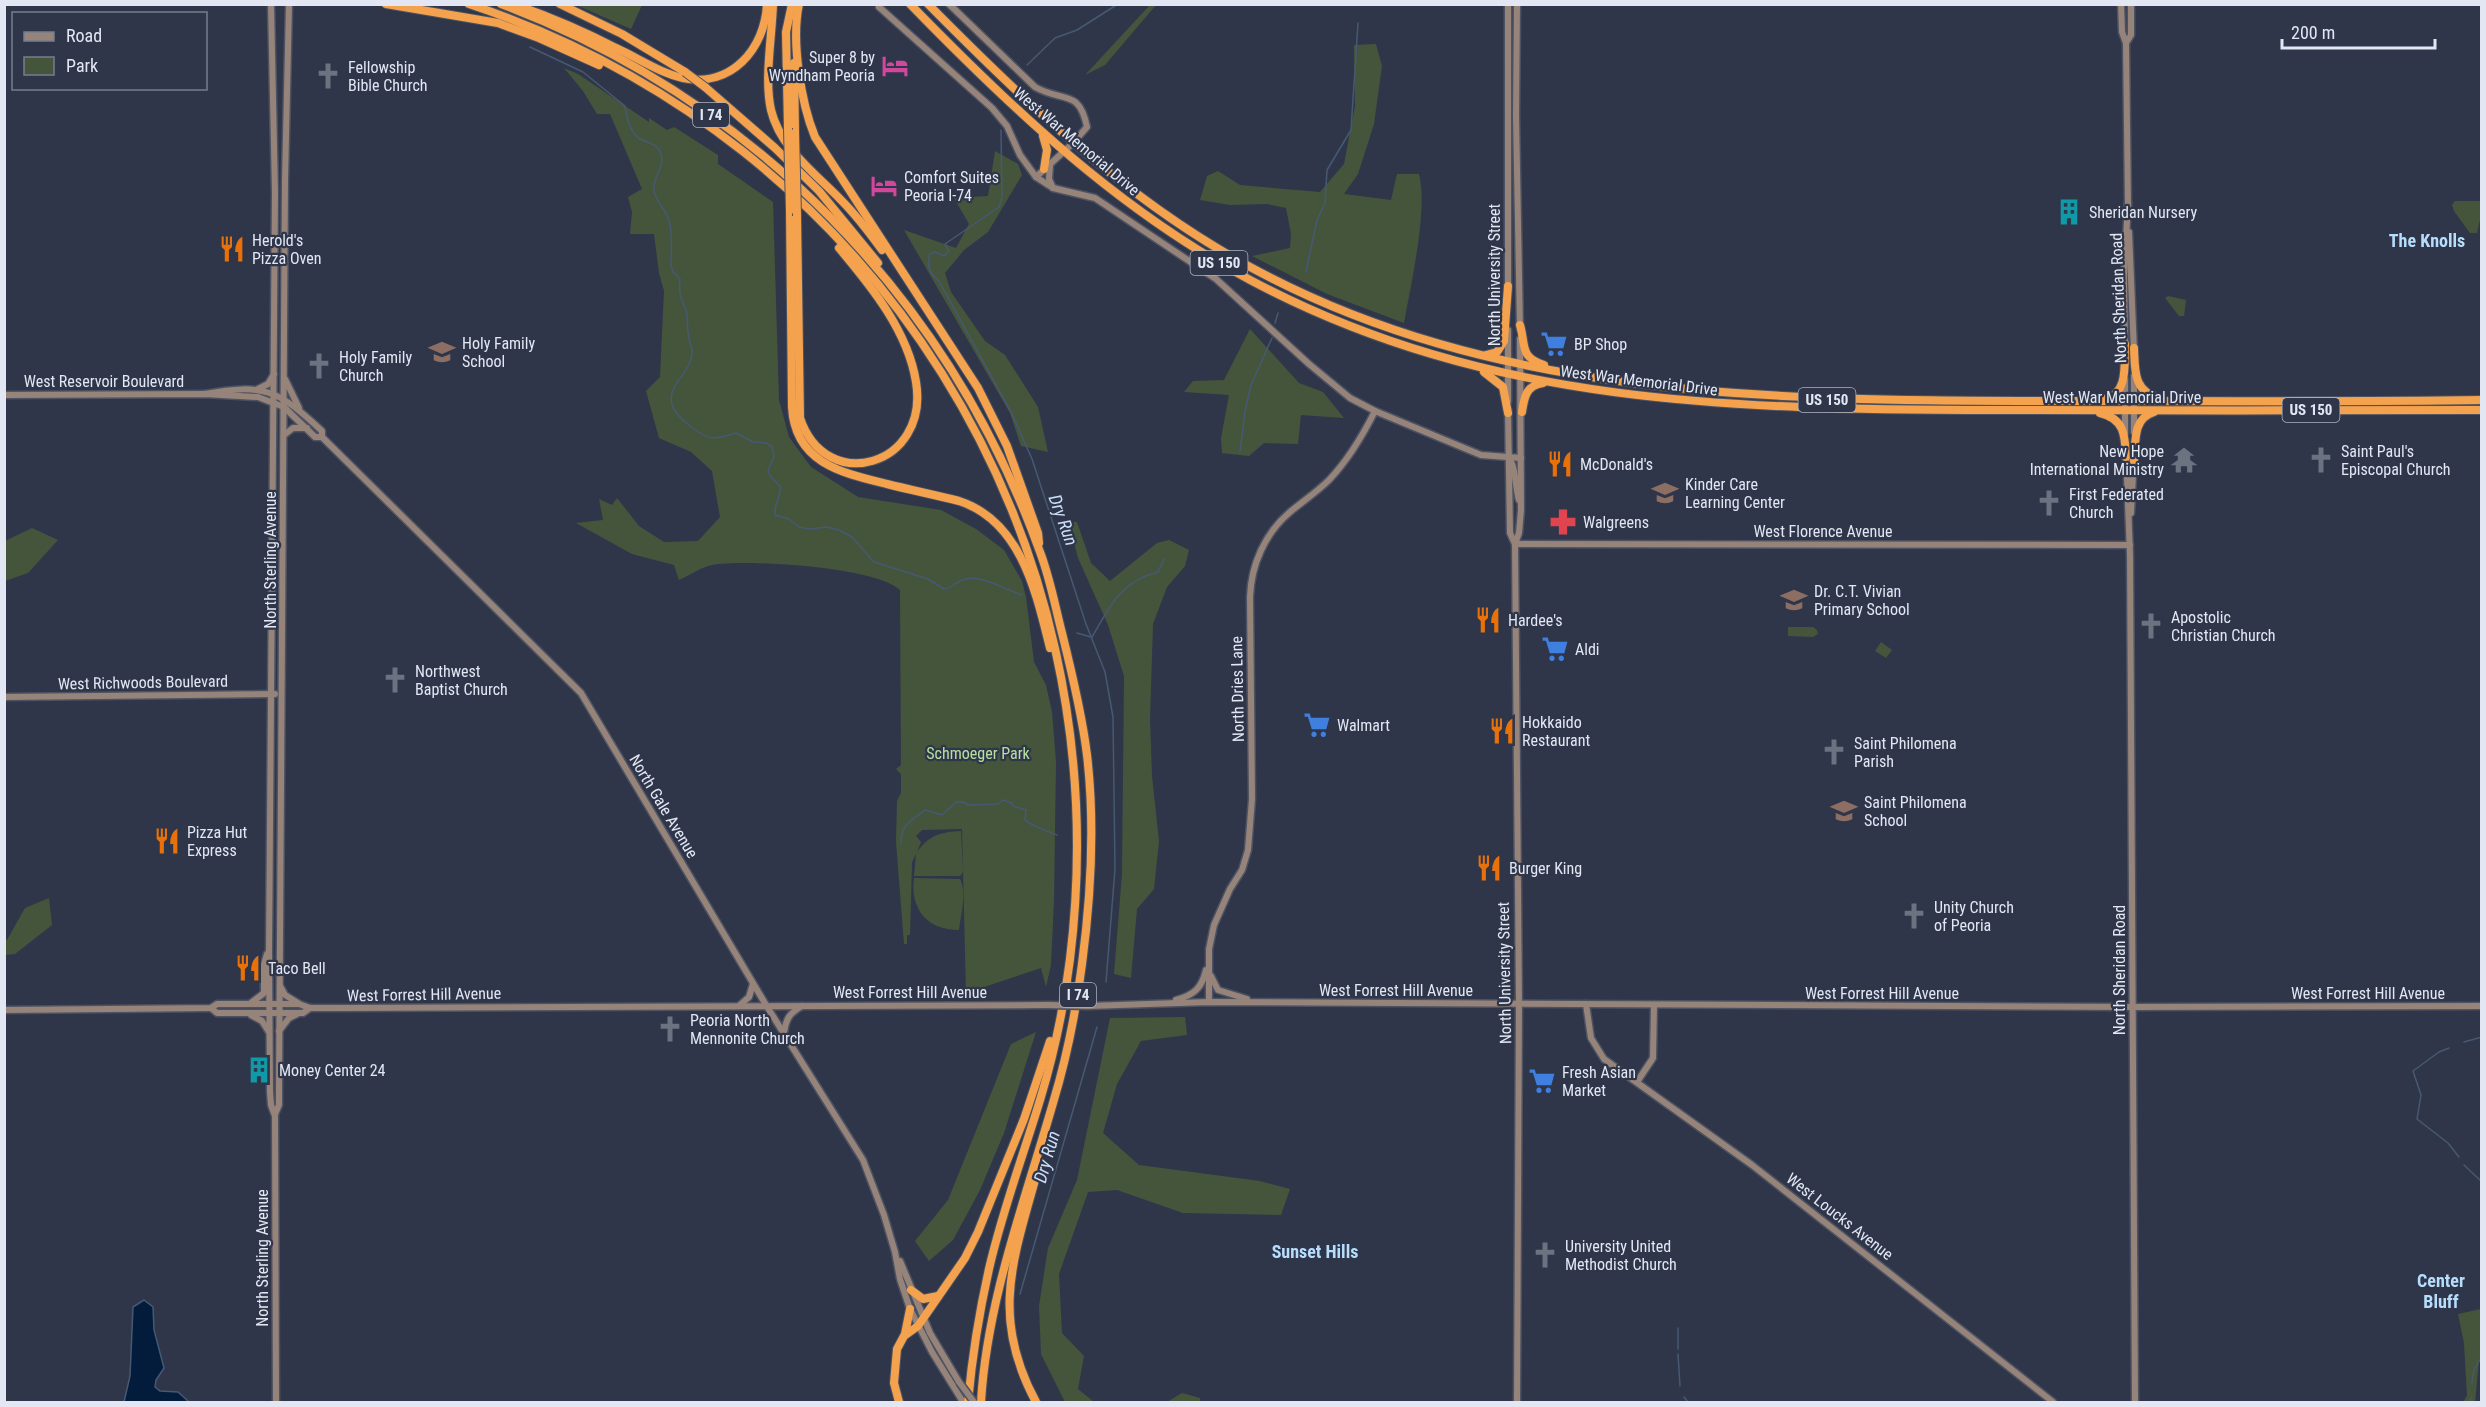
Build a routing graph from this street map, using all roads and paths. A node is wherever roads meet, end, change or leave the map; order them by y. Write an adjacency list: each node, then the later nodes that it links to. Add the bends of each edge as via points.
1 (271, 4): 43 (main road, North Sterling Avenue, via 276,193)
2 (289, 4): 45 (main road, North Sterling Avenue)
3 (386, 4): 22 (highway, via 514,28)
4 (470, 4): 22 (highway, I 74, via 566,43)
5 (501, 4): 33 (highway, I 74, via 610,53 707,112 792,180)
6 (515, 4): 8 (highway, via 670,74 698,80 728,72 747,58 762,34)
7 (560, 4): 33 (highway, bridge, via 631,39 705,87 819,191 871,252)
8 (767, 4)
9 (773, 4): 40 (highway, via 769,88 771,110 780,133 865,226)
10 (786, 4): 23 (highway, via 783,32)
11 (792, 4): 23 (highway, via 786,32)
12 (799, 4): 23 (highway); 40 (highway, via 800,83 815,137)
13 (910, 4): 24 (highway, West War Memorial Drive / US 150)
14 (928, 4): 25 (highway, West War Memorial Drive / US 150)
15 (949, 4): 25 (main road, via 1035,87 1080,105 1087,127)
16 (1508, 4): 34 (main road, North University Street)
17 (1517, 4): 35 (main road, North University Street)
18 (2121, 4): 21 (main road, North Sheridan Road)
19 (2131, 4): 21 (main road, North Sheridan Road, via 2131,35)
20 (879, 7): 28 (main road, via 992,108)
21 (2126, 43): 30 (main road, North Sheridan Road)
22 (658, 92): 32 (highway, I 74, via 756,162)
23 (790, 128): 31 (highway, bridge)
24 (1041, 132): 26 (highway, West War Memorial Drive / US 150); 27 (highway)
25 (1072, 144): 26 (main road); 38 (highway, West War Memorial Drive / US 150, via 1159,210 1265,275 1398,331)
26 (1063, 152): 27 (main road); 39 (highway, West War Memorial Drive / US 150, via 1152,220 1245,277 1333,319)
27 (1047, 167): 28 (main road); 29 (main road)
28 (1036, 177): 29 (main road)
29 (1053, 188): 64 (main road, via 1095,198 1215,279 1333,385)
30 (2128, 203): 36 (main road, North Sheridan Road); 37 (main road, North Sheridan Road)
31 (793, 213): 32 (highway, via 800,418 812,442 828,455 848,462 868,462 894,451 909,434 916,414 916,383 896,327); 85 (highway, via 792,412 800,438 817,458 835,470 965,503 987,515 1007,534 1028,573 1045,626)
32 (828, 228): 85 (highway, I 74, via 926,348 991,461 1043,597 1063,682)
33 (885, 278): 81 (highway, I 74, via 950,366 981,418)
34 (1508, 286): 38 (highway, via 1503,346 1493,354); 41 (main road, North University Street)
35 (1520, 325): 42 (main road, North University Street); 48 (highway, via 1524,350 1537,363)
36 (2125, 344): 55 (highway, via 2118,392 2108,398); 56 (main road, North Sheridan Road)
37 (2134, 348): 57 (main road, North Sheridan Road); 58 (highway, via 2136,378 2144,391 2161,398)
38 (1478, 354): 41 (highway, West War Memorial Drive / US 150)
39 (1431, 355): 44 (highway, West War Memorial Drive / US 150); 69 (highway, via 1493,376 1504,389)
40 (961, 361): 81 (highway, via 1006,446 1038,533)
41 (1508, 362): 42 (highway, West War Memorial Drive / US 150); 44 (main road, North University Street)
42 (1521, 364): 46 (main road, North University Street); 48 (highway, West War Memorial Drive / US 150)
43 (274, 374): 49 (main road, via 267,385); 51 (main road, North Sterling Avenue)
44 (1508, 375): 46 (highway, West War Memorial Drive / US 150); 69 (main road, North University Street)
45 (284, 376): 53 (main road, North Sterling Avenue); 63 (main road)
46 (1521, 377): 47 (highway, West War Memorial Drive / US 150); 68 (main road, North University Street)
47 (1555, 384): 65 (highway, West War Memorial Drive / US 150, via 1762,407); 68 (highway, via 1531,387 1524,396)
48 (1637, 384): 55 (highway, West War Memorial Drive / US 150, via 1786,398)
49 (254, 389): 50 (main road, West Reservoir Boulevard); 51 (main road, West Reservoir Boulevard)
50 (205, 393): 52 (main road, West Reservoir Boulevard); 59 (main road, West Reservoir Boulevard)
51 (274, 393): 53 (main road, West Reservoir Boulevard); 59 (main road, North Sterling Avenue)
52 (4, 395)
53 (284, 399): 60 (main road, North Sterling Avenue); 63 (main road, North Gale Avenue)
54 (2481, 400): 58 (highway, West War Memorial Drive / US 150)
55 (2068, 401): 56 (highway, West War Memorial Drive / US 150)
56 (2125, 401): 57 (highway, West War Memorial Drive / US 150); 66 (main road, North Sheridan Road)
57 (2135, 401): 58 (highway, West War Memorial Drive / US 150); 67 (main road, North Sheridan Road)
58 (2200, 401)
59 (274, 402): 60 (main road, North Gale Avenue); 82 (main road, North Sterling Avenue)
60 (284, 408): 70 (main road, North Gale Avenue); 71 (main road, North Sterling Avenue)
61 (2181, 410): 62 (highway, West War Memorial Drive / US 150); 67 (highway, West War Memorial Drive / US 150); 76 (highway, via 2153,412 2141,419)
62 (2481, 410)
63 (300, 411): 72 (main road, North Gale Avenue, via 321,431)
64 (1375, 411): 74 (main road, via 1481,455); 87 (main road, North Dries Lane, via 1355,448 1335,473 1275,528 1255,565 1250,597 1252,799 1248,850 1214,924)
65 (2051, 411): 66 (highway, West War Memorial Drive / US 150); 73 (highway, via 2112,417 2124,431)
66 (2125, 411): 67 (highway, West War Memorial Drive / US 150); 73 (main road, North Sheridan Road)
67 (2135, 411): 76 (main road, North Sheridan Road)
68 (1522, 412): 75 (main road, North University Street)
69 (1508, 413): 74 (main road, North University Street)
70 (307, 428): 71 (main road, via 293,428); 72 (main road, North Gale Avenue, via 315,437)
71 (284, 435): 83 (main road, North Sterling Avenue)
72 (322, 437): 89 (main road, North Gale Avenue, via 581,693)
73 (2126, 457): 78 (main road, North Sheridan Road)
74 (1509, 458): 75 (main road); 77 (main road); 79 (main road, North University Street, via 1510,533)
75 (1521, 458): 77 (main road, North University Street)
76 (2134, 461): 78 (main road, North Sheridan Road)
77 (1521, 506): 79 (main road, North University Street)
78 (2130, 537): 80 (main road, North Sheridan Road)
79 (1515, 544): 80 (main road, West Florence Avenue); 98 (main road, North University Street)
80 (2130, 545): 105 (main road, North Sheridan Road)
81 (1041, 553): 116 (highway, I 74, via 1074,682 1088,763 1088,909)
82 (272, 694): 83 (main road, West Richwoods Boulevard); 84 (main road, West Richwoods Boulevard); 86 (main road, North Sterling Avenue)
83 (282, 694): 88 (main road, North Sterling Avenue)
84 (4, 697)
85 (1074, 763): 90 (highway, I 74, via 1077,868)
86 (269, 951): 93 (main road, North Sterling Avenue); 94 (main road, via 264,964 264,993)
87 (1208, 964): 91 (main road, North Dries Lane); 92 (main road, via 1218,990); 97 (main road, via 1203,982 1194,994)
88 (279, 982): 95 (main road, North Sterling Avenue); 96 (main road, via 285,995)
89 (753, 983): 100 (main road, North Gale Avenue); 102 (main road, via 749,997)
90 (1066, 987): 121 (highway, via 1026,1112 986,1216 965,1258); 128 (highway, I 74, via 1043,1090 988,1270)
91 (1209, 1002): 92 (main road, West Forrest Hill Avenue); 97 (main road, West Forrest Hill Avenue)
92 (1266, 1002): 98 (main road, West Forrest Hill Avenue)
93 (269, 1003): 94 (main road, West Forrest Hill Avenue); 95 (main road, West Forrest Hill Avenue); 110 (main road, North Sterling Avenue)
94 (252, 1004): 106 (main road, West Forrest Hill Avenue, via 218,1004)
95 (279, 1004): 96 (main road, West Forrest Hill Avenue); 111 (main road, North Sterling Avenue)
96 (299, 1004): 107 (main road, West Forrest Hill Avenue)
97 (1158, 1004): 103 (main road, West Forrest Hill Avenue, bridge)
98 (1519, 1004): 99 (main road, West Forrest Hill Avenue); 132 (main road, North University Street)
99 (1586, 1004): 101 (main road, West Forrest Hill Avenue); 117 (main road, West Loucks Avenue, via 1591,1038 1604,1059)
100 (766, 1005): 102 (main road, West Forrest Hill Avenue); 103 (main road, West Forrest Hill Avenue); 115 (main road, North Gale Avenue)
101 (1654, 1005): 105 (main road, West Forrest Hill Avenue); 117 (main road, via 1653,1058)
102 (739, 1006): 107 (main road, West Forrest Hill Avenue)
103 (802, 1006): 115 (main road, via 790,1013)
104 (2481, 1006): 105 (main road, West Forrest Hill Avenue)
105 (2133, 1007): 134 (main road, North Sheridan Road)
106 (211, 1008): 108 (main road, West Forrest Hill Avenue); 109 (main road, West Forrest Hill Avenue, via 217,1013)
107 (310, 1008): 112 (main road, West Forrest Hill Avenue)
108 (4, 1010)
109 (248, 1013): 110 (main road, West Forrest Hill Avenue); 114 (main road, via 262,1021)
110 (269, 1013): 111 (main road, West Forrest Hill Avenue); 114 (main road, North Sterling Avenue)
111 (279, 1013): 112 (main road, West Forrest Hill Avenue); 113 (main road, North Sterling Avenue)
112 (297, 1013): 113 (main road)
113 (279, 1031): 118 (main road, North Sterling Avenue, via 279,1105)
114 (269, 1032): 118 (main road, North Sterling Avenue, via 271,1105)
115 (784, 1033): 119 (main road, North Gale Avenue, via 862,1160)
116 (1069, 1044): 130 (highway, I 74, via 999,1287); 131 (highway, via 1009,1293 1009,1325 1015,1354)
117 (1637, 1082): 133 (main road, West Loucks Avenue, via 1752,1165)
118 (275, 1114): 126 (main road, North Sterling Avenue)
119 (895, 1252): 120 (main road, North Gale Avenue); 122 (main road, North Gale Avenue)
120 (911, 1290): 121 (highway, via 923,1299); 123 (main road, North Gale Avenue)
121 (938, 1296): 123 (highway)
122 (910, 1310): 124 (main road, North Gale Avenue); 125 (highway)
123 (923, 1318): 124 (highway); 129 (main road, North Gale Avenue, bridge)
124 (918, 1326): 125 (highway); 128 (main road, North Gale Avenue, via 936,1361)
125 (904, 1335): 127 (highway, via 893,1372)
126 (276, 1402)
127 (899, 1402)
128 (966, 1402)
129 (974, 1402)
130 (981, 1402)
131 (1036, 1402)
132 (1517, 1402)
133 (2053, 1402)
134 (2135, 1402)

